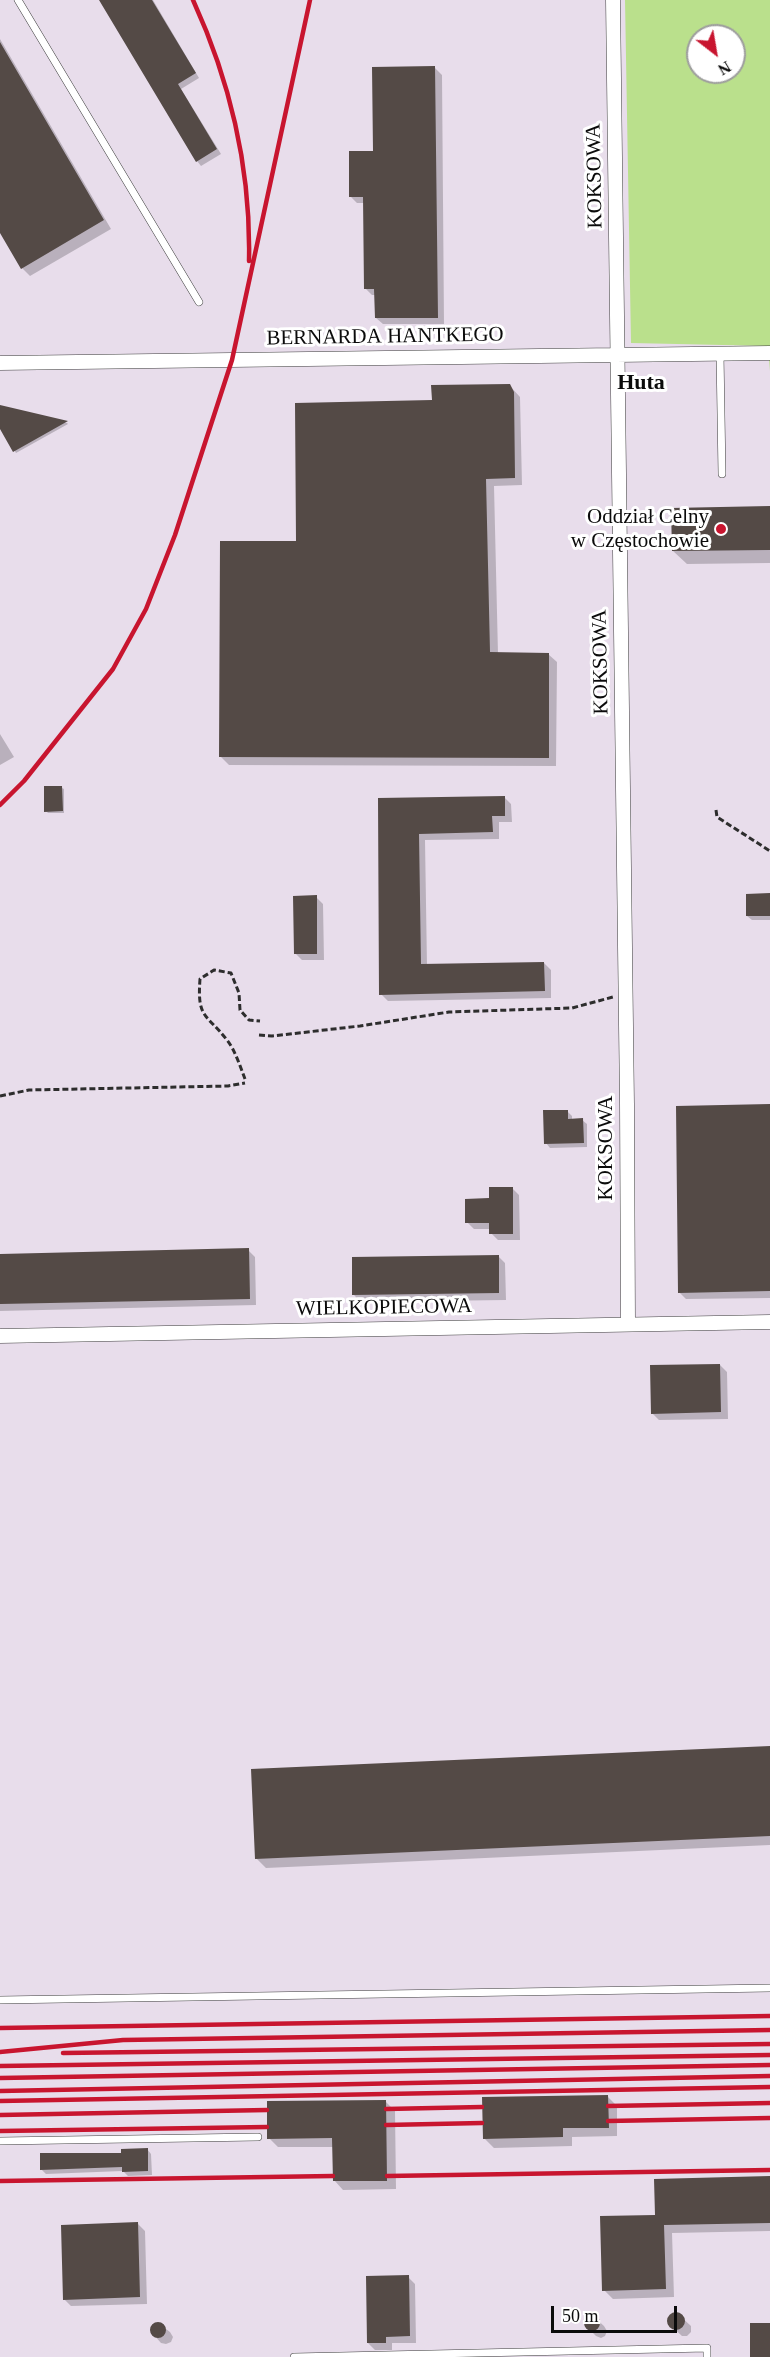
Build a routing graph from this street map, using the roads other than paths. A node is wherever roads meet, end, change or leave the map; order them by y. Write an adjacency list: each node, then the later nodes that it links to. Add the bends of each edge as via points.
1 (18, 0): 3 (lane)
2 (613, 0): 6 (street, KOKSOWA)
3 (199, 302)
4 (770, 353): 5 (street, BERNARDA HANTKEGO)
5 (720, 354): 6 (street, BERNARDA HANTKEGO); 8 (lane)
6 (619, 355): 7 (street, BERNARDA HANTKEGO); 10 (street, KOKSOWA)
7 (0, 363)
8 (722, 474)
9 (770, 1322): 10 (street, WIELKOPIECOWA)
10 (628, 1323): 11 (street, WIELKOPIECOWA)
11 (0, 1336)
12 (770, 1988): 13 (lane)
13 (0, 2000)
14 (258, 2137): 15 (lane)
15 (0, 2141)
16 (294, 2357): 17 (lane)
17 (303, 2357): 18 (lane, via 707,2348)
18 (707, 2357)

